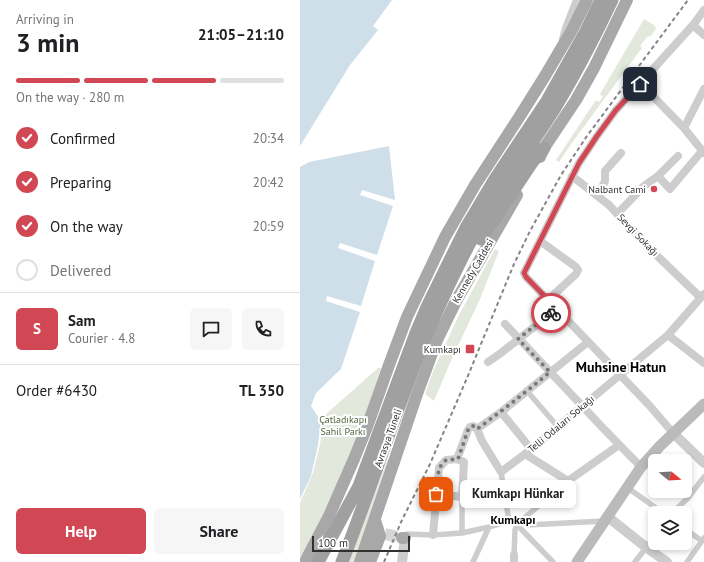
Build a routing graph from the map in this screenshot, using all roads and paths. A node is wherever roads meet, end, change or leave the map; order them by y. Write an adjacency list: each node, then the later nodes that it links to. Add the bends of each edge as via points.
1 (577, 0): 9 (street)
2 (587, 0): 9 (main road)
3 (601, 0): 49 (highway, via 547,101 495,179 453,254 416,333)
4 (612, 0): 25 (highway, via 572,78 483,219)
5 (627, 0): 13 (main road, Kennedy Caddesi, via 594,68)
6 (704, 10): 7 (street)
7 (693, 25): 8 (street); 10 (street)
8 (704, 35)
9 (559, 52): 69 (main road, via 463,204 428,271 407,317 354,459)
10 (640, 84): 12 (street); 17 (street, via 616,110)
11 (704, 89): 12 (street)
12 (684, 128): 14 (street)
13 (544, 148): 25 (highway, via 508,198); 56 (main road, Kennedy Caddesi, via 446,320 417,394)
14 (703, 152): 18 (street, via 670,189)
15 (621, 153): 19 (street, via 605,171 605,181)
16 (678, 156): 18 (street)
17 (572, 176): 19 (street, Sevgi Sokağı); 21 (street)
18 (658, 176): 20 (street, via 644,186)
19 (598, 196): 20 (street, Sevgi Sokağı)
20 (617, 214): 22 (street, Sevgi Sokağı)
21 (540, 241): 23 (street, via 524,273); 23 (street, via 578,270)
22 (702, 299): 27 (street, Telli Odaları Sokağı)
23 (548, 300): 24 (street)
24 (557, 309): 28 (street); 29 (street)
25 (435, 313): 72 (highway, Avrasya Tüneli)
26 (505, 324): 28 (street)
27 (668, 335): 31 (street); 33 (street, Telli Odaları Sokağı)
28 (518, 339): 30 (street); 32 (street)
29 (588, 342): 32 (street); 33 (street)
30 (488, 362)
31 (704, 363)
32 (550, 372): 34 (street); 36 (street)
33 (620, 375): 36 (street, Telli Odaları Sokağı); 40 (street)
34 (527, 391): 37 (street); 38 (street)
35 (704, 404): 40 (main road)
36 (582, 406): 38 (street, Telli Odaları Sokağı); 41 (street)
37 (501, 412): 39 (street); 42 (street)
38 (558, 427): 42 (street, Telli Odaları Sokağı)
39 (477, 429): 43 (street, via 473,426 468,430); 46 (street)
40 (673, 433): 44 (street); 45 (main road)
41 (619, 445): 45 (street); 48 (street)
42 (528, 452): 46 (street, Telli Odaları Sokağı); 48 (street)
43 (461, 460): 51 (street, via 446,460 439,468); 52 (street)
44 (704, 463)
45 (641, 467): 50 (main road)
46 (501, 472): 57 (street)
47 (704, 477): 54 (street)
48 (568, 481): 58 (street)
49 (359, 486): 70 (highway); 71 (highway)
50 (628, 488): 53 (street); 55 (main road)
51 (436, 494): 52 (street); 64 (street)
52 (462, 497): 62 (street)
53 (653, 506)
54 (680, 506)
55 (606, 519): 59 (street); 67 (street); 78 (main road)
56 (375, 520): 73 (main road, Kennedy Caddesi); 74 (main road, via 382,535)
57 (509, 521): 58 (street); 60 (street)
58 (520, 521): 59 (street, via 526,520); 61 (street, via 517,526); 68 (street, via 515,530)
59 (528, 525): 61 (street)
60 (489, 527): 62 (street); 76 (street)
61 (521, 529): 77 (street)
62 (462, 533): 64 (street)
63 (692, 533): 66 (street)
64 (433, 536): 65 (street, via 407,534)
65 (404, 538): 75 (street)
66 (703, 540): 81 (street)
67 (647, 548): 79 (street); 80 (street)
68 (514, 558)
69 (305, 562)
70 (318, 562)
71 (328, 562)
72 (342, 562)
73 (360, 562)
74 (370, 562)
75 (402, 562)
76 (473, 562)
77 (553, 562)
78 (577, 562)
79 (635, 562)
80 (667, 562)
81 (687, 562)

